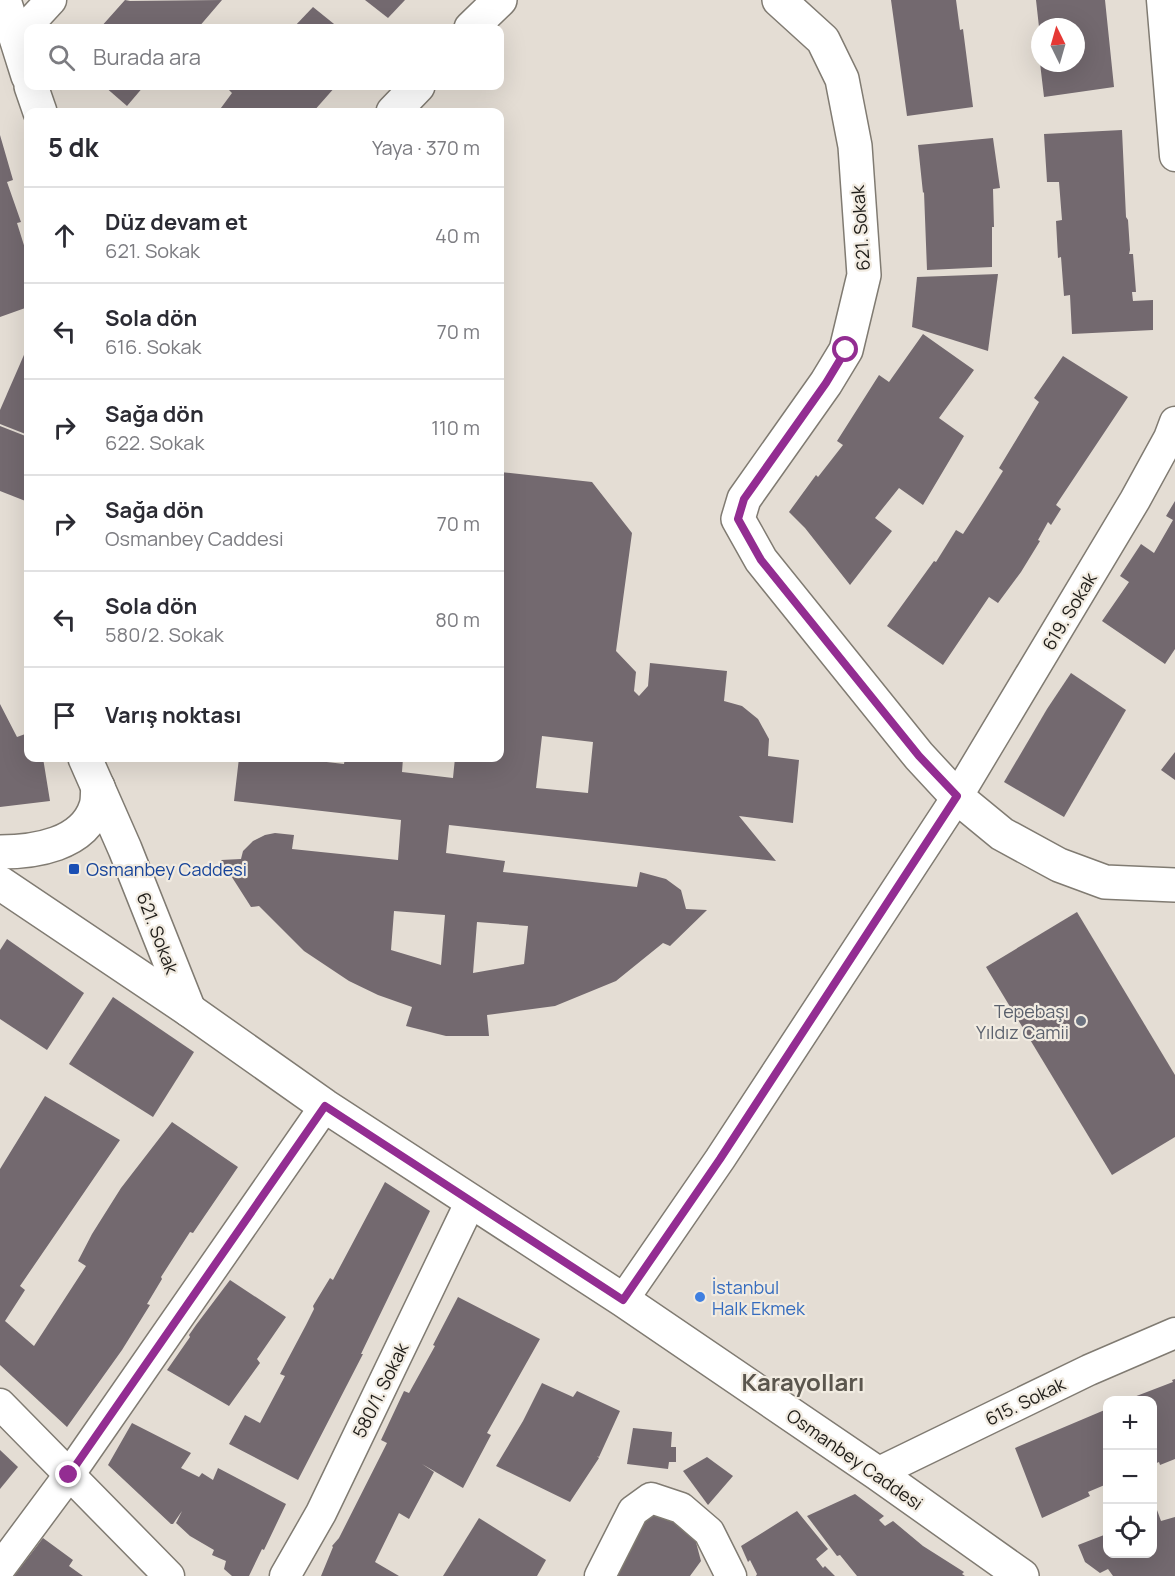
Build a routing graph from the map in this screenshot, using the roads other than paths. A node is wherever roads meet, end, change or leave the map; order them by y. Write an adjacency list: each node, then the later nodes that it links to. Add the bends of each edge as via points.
1 (4, 0): 9 (street)
2 (51, 0): 6 (street)
3 (500, 0): 7 (street)
4 (779, 0): 19 (street, 621. Sokak, via 823,40 842,79 855,146 864,275 846,350 744,499 738,519 761,560 919,756)
5 (1162, 0): 15 (street)
6 (29, 24)
7 (475, 24)
8 (24, 29): 9 (street)
9 (16, 38): 10 (street)
10 (24, 63)
11 (33, 90): 13 (street)
12 (414, 90): 14 (street)
13 (39, 108)
14 (397, 108)
15 (1175, 156)
16 (1175, 422): 19 (street, 619. Sokak, via 1135,500)
17 (87, 762): 18 (street, 621. Sokak)
18 (98, 787): 20 (street, via 96,806 87,823 67,839 40,850); 23 (street, 621. Sokak)
19 (957, 796): 22 (street, via 1002,834 1059,865 1105,882); 26 (street, 619. Sokak)
20 (0, 852)
21 (0, 883): 23 (street, Osmanbey Caddesi)
22 (1175, 885)
23 (189, 1010): 24 (street, Osmanbey Caddesi)
24 (325, 1106): 25 (street, Osmanbey Caddesi); 30 (street)
25 (471, 1201): 26 (street, Osmanbey Caddesi); 33 (street, 580/1. Sokak, via 321,1513)
26 (623, 1300): 29 (street, Osmanbey Caddesi)
27 (1175, 1333): 29 (street, 615. Sokak, via 1089,1370)
28 (0, 1404): 30 (street)
29 (877, 1473): 36 (street, Osmanbey Caddesi)
30 (69, 1475): 31 (street); 32 (street)
31 (0, 1568)
32 (169, 1576)
33 (285, 1576)
34 (600, 1576): 35 (street, via 633,1511 651,1498 681,1508 709,1532)
35 (731, 1576)
36 (1022, 1576)

